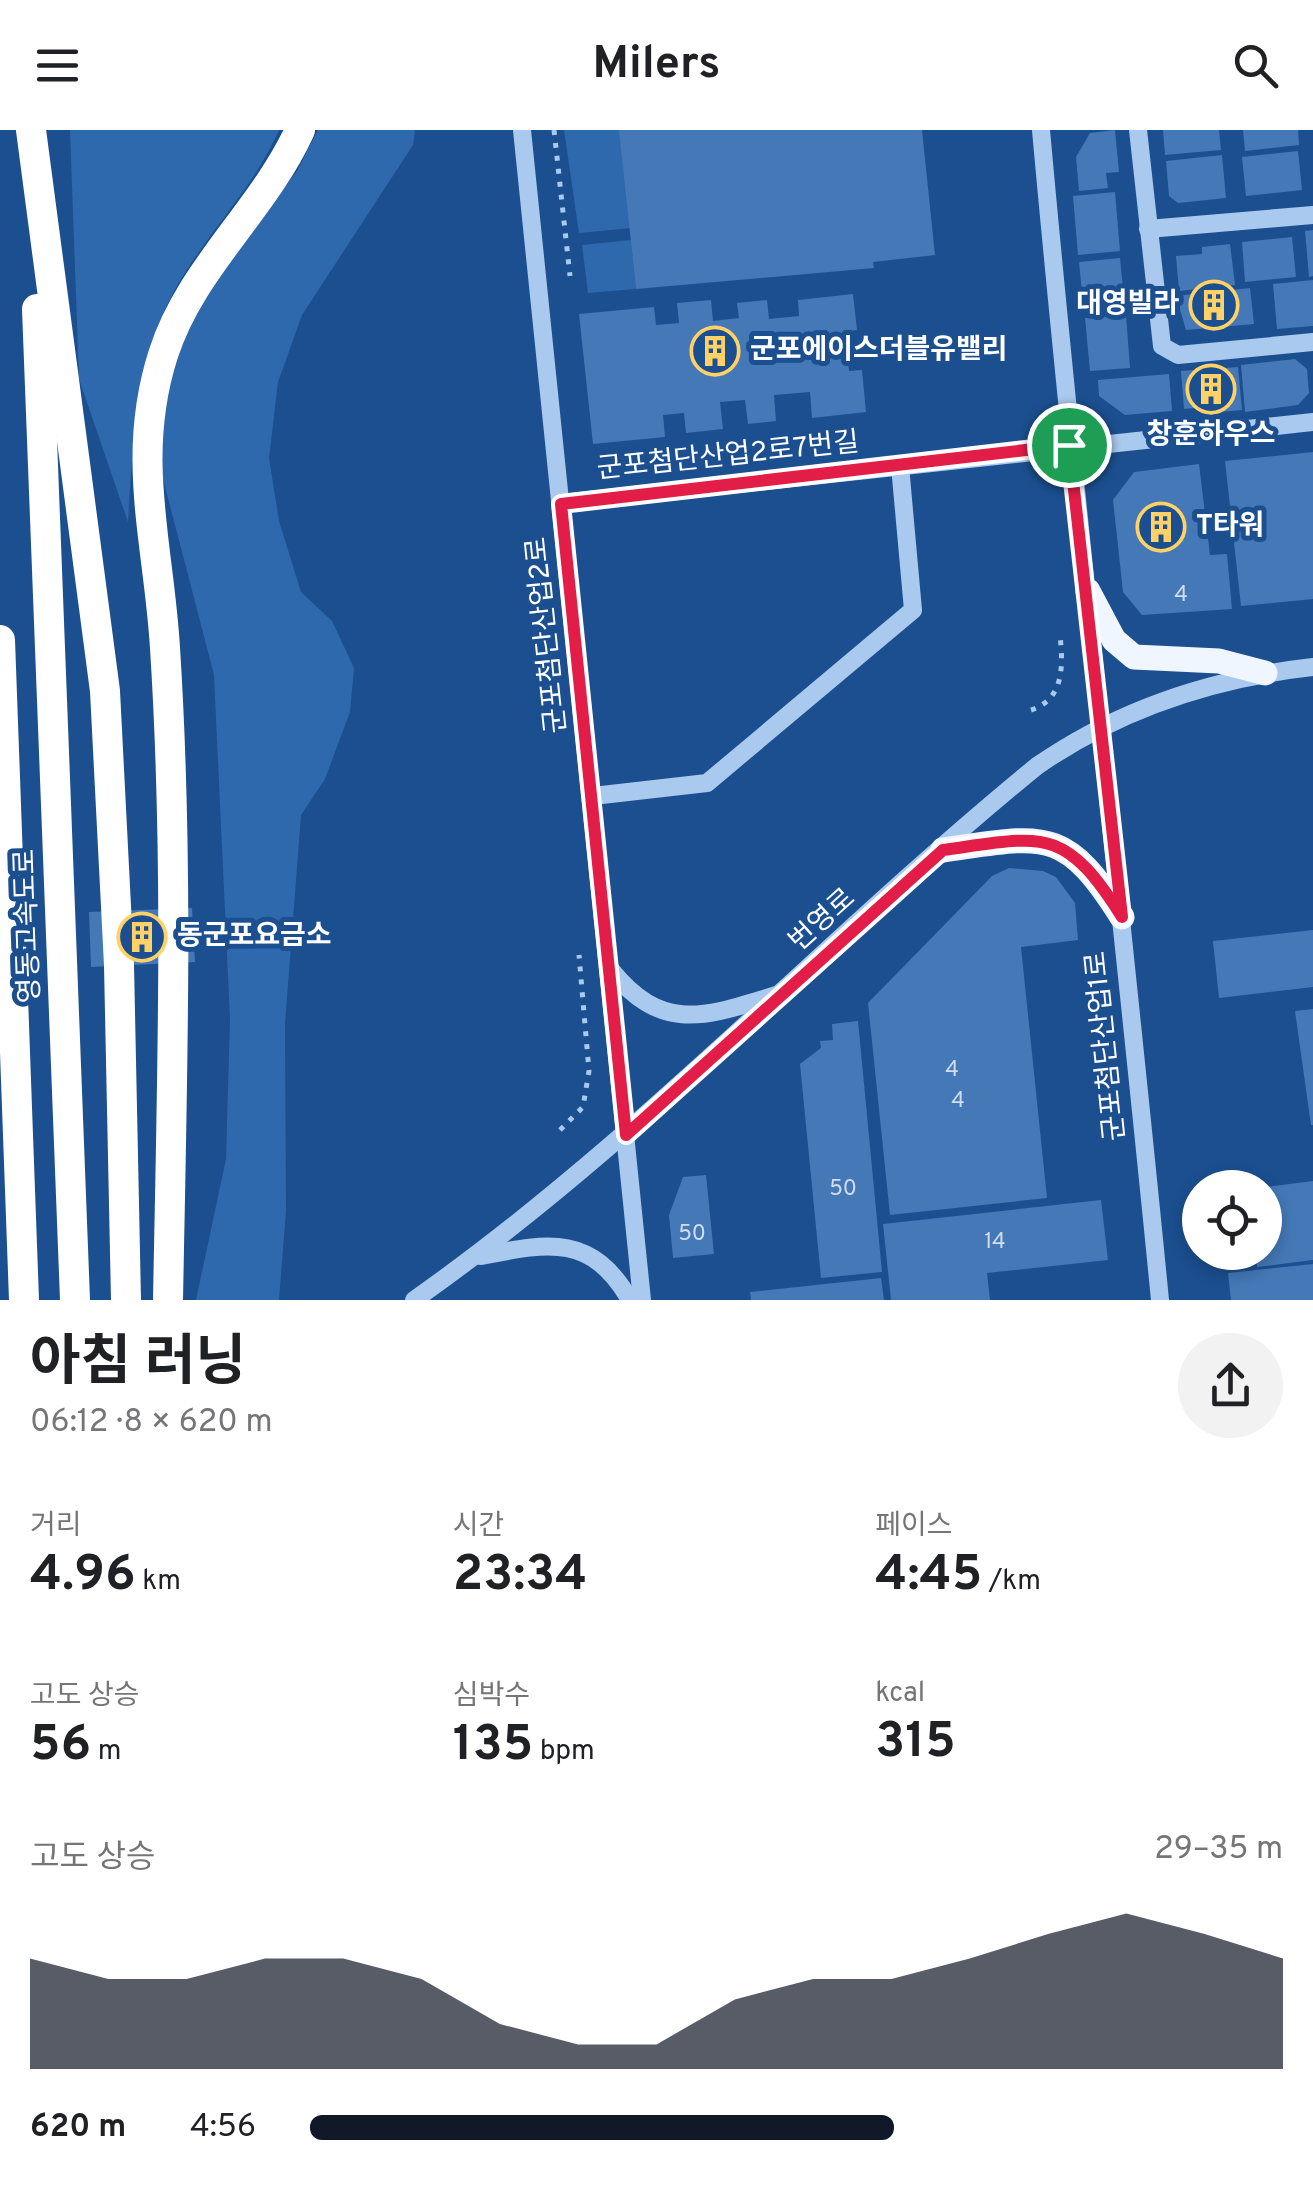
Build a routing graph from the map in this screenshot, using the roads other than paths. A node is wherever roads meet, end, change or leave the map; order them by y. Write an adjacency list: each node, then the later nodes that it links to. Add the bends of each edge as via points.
1 (30, 130): 26 (highway, 영동고속도로); 27 (highway, via 106,690)
2 (300, 130): 28 (highway, via 278,174 187,300 150,404 144,458 165,646 174,966)
3 (522, 130): 12 (street, 군포첨단산업2로)
4 (1041, 130): 10 (street)
5 (1138, 130): 7 (street)
6 (1313, 215): 7 (street)
7 (1148, 229): 8 (street, via 1158,338 1169,354)
8 (1313, 342)
9 (1313, 422): 10 (street, 군포첨단산업2로7번길)
10 (1069, 445): 11 (street, 군포첨단산업2로7번길); 13 (street)
11 (900, 466): 12 (street, 군포첨단산업2로7번길); 18 (street, 군포첨단산업2로7번길, via 913,610 707,782)
12 (561, 504): 18 (street, 군포첨단산업2로)
13 (1088, 591): 16 (main road, via 1114,640 1134,658 1219,661); 17 (street)
14 (0, 640): 25 (highway, 영동고속도로)
15 (1313, 667): 16 (street, 번영로)
16 (1265, 673): 17 (street, 번영로, via 1190,692)
17 (1103, 727): 19 (street, 번영로, via 1037,766); 20 (street, 군포첨단산업1로)
18 (593, 796): 21 (street, 군포첨단산업2로)
19 (943, 850): 20 (main road, via 1009,841 1061,846 1093,871); 22 (street, 번영로)
20 (1122, 917): 32 (street, 군포첨단산업1로)
21 (610, 968): 22 (street, via 654,1010 674,1015 711,1014); 23 (street, 군포첨단산업2로)
22 (786, 992): 23 (street, 번영로)
23 (626, 1135): 24 (street, 번영로); 31 (street)
24 (476, 1257): 29 (street, 번영로); 30 (street, via 539,1245 586,1252)
25 (24, 1300)
26 (74, 1300)
27 (126, 1300)
28 (168, 1300)
29 (414, 1300)
30 (630, 1300)
31 (642, 1300)
32 (1160, 1300)

